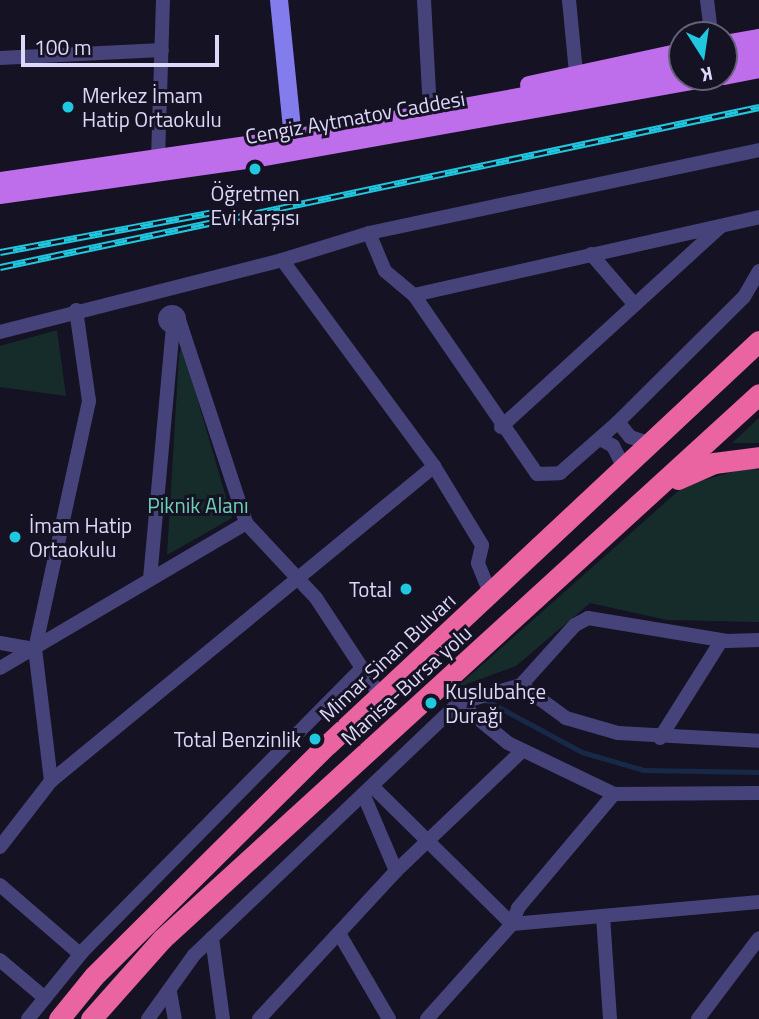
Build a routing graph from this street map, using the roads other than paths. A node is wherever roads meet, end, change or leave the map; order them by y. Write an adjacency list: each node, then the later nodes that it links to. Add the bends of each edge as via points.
1 (163, 0): 9 (street)
2 (279, 0): 21 (street)
3 (424, 0): 20 (street)
4 (569, 0): 16 (street)
5 (707, 0): 6 (street)
6 (709, 21)
7 (759, 38): 8 (main road)
8 (738, 42)
9 (162, 50): 13 (street); 23 (street)
10 (759, 52): 12 (main road)
11 (668, 55): 16 (main road)
12 (738, 56)
13 (0, 58)
14 (759, 69): 17 (main road)
15 (668, 70): 19 (main road, Cengiz Aytmatov Caddesi)
16 (576, 73): 19 (main road)
17 (738, 73)
18 (668, 86): 25 (main road, Cengiz Aytmatov Caddesi, via 254,159)
19 (462, 106): 20 (main road, Cengiz Aytmatov Caddesi)
20 (430, 112): 21 (main road, Cengiz Aytmatov Caddesi)
21 (293, 138): 23 (main road, Cengiz Aytmatov Caddesi)
22 (759, 150): 28 (street)
23 (158, 159): 24 (main road, Cengiz Aytmatov Caddesi)
24 (0, 181)
25 (0, 195)
26 (759, 216): 27 (street)
27 (722, 225): 29 (street); 34 (street)
28 (369, 233): 30 (street); 33 (street, via 385,271)
29 (591, 254): 33 (street); 34 (street)
30 (282, 260): 32 (street); 46 (street)
31 (759, 271): 41 (street, via 744,298)
32 (162, 294): 35 (street); 36 (street)
33 (414, 295): 42 (street)
34 (635, 305): 42 (street)
35 (76, 310): 38 (street); 56 (street, via 89,401)
36 (173, 320): 49 (street); 51 (street)
37 (759, 327): 39 (highway)
38 (0, 332)
39 (752, 348): 44 (highway, Mimar Sinan Bulvarı)
40 (759, 394): 48 (highway, Manisa-Bursa yolu)
41 (618, 422): 43 (street); 44 (street, via 631,437)
42 (501, 427): 43 (street, via 537,474 560,472)
43 (600, 439): 47 (street, via 613,446)
44 (648, 443): 47 (highway, Mimar Sinan Bulvarı)
45 (759, 457): 48 (highway, via 714,463)
46 (434, 466): 50 (street); 52 (street, via 482,545 478,563)
47 (624, 468): 52 (highway, Mimar Sinan Bulvarı)
48 (649, 497): 85 (highway, Manisa-Bursa yolu, via 162,939)
49 (246, 523): 50 (street); 51 (street)
50 (299, 578): 58 (street); 65 (street)
51 (150, 579): 56 (street)
52 (490, 593): 60 (highway, Mimar Sinan Bulvarı)
53 (721, 640): 54 (street); 59 (street, via 588,618); 62 (street, via 711,665)
54 (759, 640)
55 (0, 643): 56 (street)
56 (35, 649): 57 (street); 65 (street)
57 (0, 668)
58 (362, 668): 60 (street); 79 (street)
59 (521, 685): 61 (street); 62 (street, via 566,718)
60 (381, 697): 84 (highway, Mimar Sinan Bulvarı, via 94,976)
61 (459, 703): 64 (street); 66 (street)
62 (660, 738): 63 (street)
63 (759, 741)
64 (522, 751): 68 (street); 69 (street)
65 (51, 781): 70 (street)
66 (368, 791): 69 (street); 71 (street); 77 (street)
67 (759, 793): 68 (street)
68 (614, 794): 75 (street, via 518,908)
69 (429, 842): 71 (street); 75 (street)
70 (0, 847)
71 (396, 872): 76 (street)
72 (0, 885): 79 (street)
73 (759, 902): 74 (street)
74 (603, 916): 75 (street); 92 (street)
75 (512, 924): 91 (street)
76 (340, 935): 89 (street); 90 (street)
77 (212, 938): 81 (street); 88 (street)
78 (759, 938): 93 (street)
79 (80, 954): 82 (street)
80 (0, 960): 82 (street)
81 (170, 992): 86 (street); 87 (street)
82 (45, 998): 83 (street)
83 (28, 1019)
84 (59, 1019)
85 (91, 1019)
86 (148, 1019)
87 (175, 1019)
88 (223, 1019)
89 (259, 1019)
90 (389, 1019)
91 (428, 1019)
92 (610, 1019)
93 (698, 1019)

